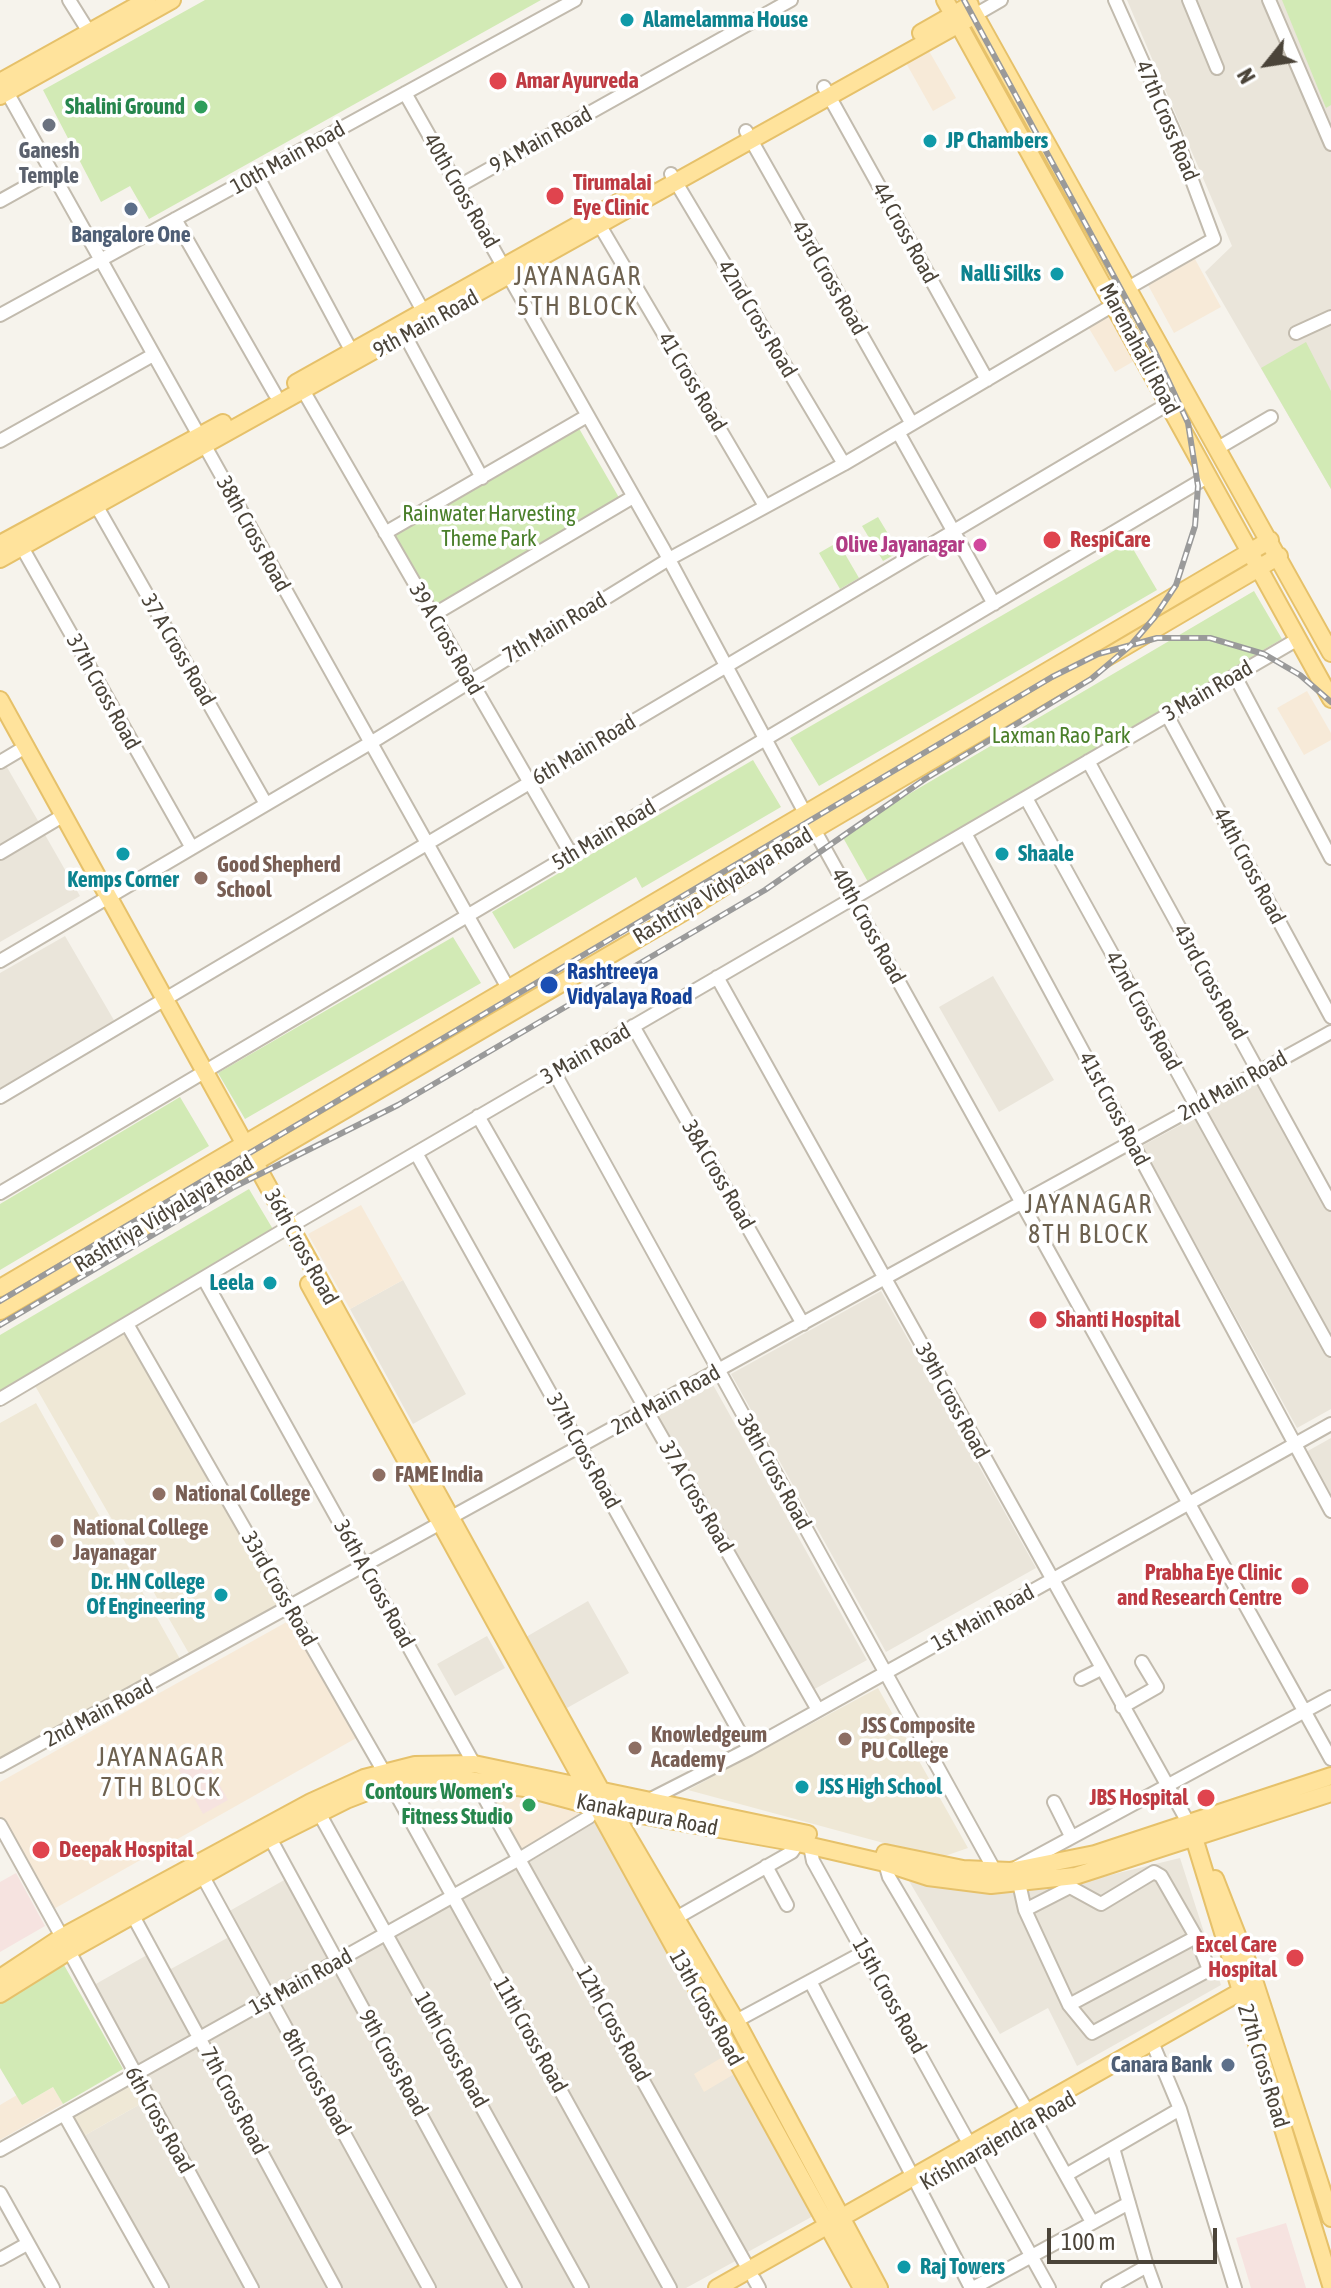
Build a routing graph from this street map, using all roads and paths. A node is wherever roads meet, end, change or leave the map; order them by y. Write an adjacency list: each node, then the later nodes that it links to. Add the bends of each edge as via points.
1 (69, 0): 12 (street)
2 (147, 0): 12 (main road)
3 (172, 0): 14 (main road)
4 (575, 0): 16 (street, 10th Main Road)
5 (791, 0): 24 (street, 9 A Main Road)
6 (1001, 0): 10 (street)
7 (1115, 0): 30 (street, 47th Cross Road, via 1214,237 1212,243)
8 (1189, 0): 13 (street)
9 (1269, 0): 17 (street)
10 (973, 5): 11 (main road, 9th Main Road); 30 (main road, Marenahalli Road)
11 (953, 13): 15 (main road, 9th Main Road); 31 (main road, Marenahalli Road)
12 (89, 32): 14 (main road)
13 (1217, 68)
14 (2, 86): 21 (street, 38th Cross Road)
15 (826, 92): 19 (main road, 9th Main Road); 39 (street, 44 Cross Road)
16 (405, 93): 18 (street, 10th Main Road); 24 (street, 40th Cross Road)
17 (1325, 114): 20 (street)
18 (327, 136): 22 (street, 10th Main Road); 32 (street)
19 (748, 136): 23 (main road, 9th Main Road); 45 (street, 43rd Cross Road)
20 (1331, 144)
21 (52, 172): 25 (street); 28 (street, 38th Cross Road)
22 (257, 175): 26 (street, 10th Main Road); 37 (street)
23 (673, 178): 27 (main road, 9th Main Road); 50 (street, 42nd Cross Road)
24 (459, 186): 29 (street, 40th Cross Road)
25 (0, 201)
26 (175, 219): 28 (street, 10th Main Road); 41 (street)
27 (597, 222): 29 (main road, 9th Main Road); 55 (street, 41 Cross Road)
28 (101, 259): 33 (street, 10th Main Road); 38 (street, 38th Cross Road)
29 (508, 272): 32 (main road, 9th Main Road); 35 (main road, 9th Main Road); 43 (street, 40th Cross Road)
30 (1128, 288): 49 (main road, Marenahalli Road)
31 (1115, 304): 39 (street, 7th Main Road); 42 (main road, Marenahalli Road)
32 (423, 311): 35 (main road, 9th Main Road)
33 (0, 315)
34 (1331, 317): 36 (street)
35 (402, 331): 37 (main road, 9th Main Road); 40 (main road, 9th Main Road); 52 (street)
36 (1296, 333)
37 (352, 352): 40 (main road, 9th Main Road)
38 (153, 355): 47 (street); 48 (street, 38th Cross Road)
39 (987, 380): 45 (street, 7th Main Road)
40 (301, 387): 41 (main road, 9th Main Road); 48 (main road, 9th Main Road); 57 (street, 39 A Cross Road)
41 (275, 394): 48 (main road, 9th Main Road)
42 (1168, 404): 51 (main road, Marenahalli Road); 56 (street, 6th Main Road)
43 (587, 416): 52 (street); 53 (street, 40th Cross Road)
44 (1271, 417): 49 (street)
45 (912, 424): 46 (street, 7th Main Road)
46 (898, 432): 50 (street, 7th Main Road); 56 (street)
47 (0, 441)
48 (201, 442): 54 (main road, 9th Main Road); 78 (street, 38th Cross Road)
49 (1218, 448): 58 (main road, Marenahalli Road)
50 (844, 464): 55 (street, 7th Main Road)
51 (1207, 477): 61 (main road, Marenahalli Road); 66 (street, 5th Main Road)
52 (482, 478): 57 (street)
53 (633, 497): 64 (street, 40th Cross Road); 67 (street)
54 (94, 501): 59 (main road, 9th Main Road); 84 (street, 37 A Cross Road)
55 (765, 506): 64 (street, 7th Main Road)
56 (953, 531): 66 (street); 70 (street, 6th Main Road)
57 (385, 533): 67 (street, 39 A Cross Road)
58 (1270, 540): 61 (main road, Rashtriya Vidyalaya Road); 62 (main road, Marenahalli Road)
59 (18, 542): 60 (main road, 9th Main Road); 63 (main road, 9th Main Road); 90 (street, 37th Cross Road)
60 (0, 544)
61 (1251, 551): 65 (main road, Marenahalli Road); 85 (main road, Rashtriya Vidyalaya Road)
62 (1279, 556): 65 (main road, Rashtriya Vidyalaya Road); 69 (main road, Marenahalli Road)
63 (0, 559)
64 (669, 559): 70 (street, 40th Cross Road); 72 (street, 7th Main Road)
65 (1260, 566): 68 (main road, Marenahalli Road); 87 (main road, Rashtriya Vidyalaya Road)
66 (994, 604): 77 (street, 5th Main Road)
67 (433, 615): 72 (street, 39 A Cross Road)
68 (1298, 639): 71 (street, 3 Main Road); 73 (main road, Marenahalli Road)
69 (1331, 653)
70 (727, 665): 77 (street, 40th Cross Road); 82 (street, 6th Main Road)
71 (1235, 676): 75 (street, 3 Main Road); 93 (street)
72 (470, 680): 78 (street, 7th Main Road); 82 (street, 39 A Cross Road)
73 (1331, 699)
74 (0, 700): 79 (main road, 36th Cross Road)
75 (1167, 715): 80 (street, 3 Main Road); 101 (street, 44th Cross Road)
76 (0, 719): 79 (main road, 36th Cross Road)
77 (767, 738): 85 (street, 40th Cross Road); 92 (street, 5th Main Road)
78 (369, 743): 84 (street, 7th Main Road); 89 (street, 38th Cross Road)
79 (22, 749): 81 (street); 86 (main road, 36th Cross Road)
80 (1088, 761): 83 (street, 3 Main Road); 105 (street, 43rd Cross Road)
81 (0, 762)
82 (530, 783): 89 (street, 6th Main Road); 92 (street, 39 A Cross Road)
83 (1026, 798): 88 (street, 3 Main Road); 108 (street, 42nd Cross Road)
84 (266, 804): 90 (street, 7th Main Road)
85 (805, 813): 87 (street, 40th Cross Road); 99 (main road, Rashtriya Vidyalaya Road)
86 (60, 818): 91 (street); 95 (main road, 36th Cross Road)
87 (815, 829): 94 (street, 40th Cross Road); 113 (main road, Rashtriya Vidyalaya Road, via 685,911)
88 (965, 833): 94 (street, 3 Main Road); 110 (street, 41st Cross Road)
89 (426, 844): 96 (street, 38th Cross Road); 100 (street, 6th Main Road)
90 (192, 848): 95 (street, 7th Main Road)
91 (0, 853)
92 (571, 854): 96 (street, 5th Main Road)
93 (1331, 858)
94 (853, 898): 98 (street, 3 Main Road); 115 (street, 40th Cross Road)
95 (104, 900): 97 (street, 7th Main Road); 100 (main road, 36th Cross Road)
96 (465, 917): 99 (street, 38th Cross Road); 106 (street, 5th Main Road)
97 (0, 961)
98 (717, 977): 102 (street, 3 Main Road); 119 (street, 39th Cross Road)
99 (508, 988): 111 (main road, Rashtriya Vidyalaya Road)
100 (160, 1002): 106 (main road, 36th Cross Road); 107 (street, 6th Main Road)
101 (1331, 1017)
102 (633, 1026): 104 (street, 3 Main Road); 123 (street, 38A Cross Road)
103 (1331, 1032): 105 (street, 2nd Main Road)
104 (554, 1072): 109 (street, 3 Main Road); 125 (street, 38th Cross Road)
105 (1259, 1072): 108 (street, 2nd Main Road); 116 (street, 43rd Cross Road)
106 (200, 1074): 111 (main road, 36th Cross Road); 114 (street, 5th Main Road)
107 (0, 1097)
108 (1196, 1107): 110 (street, 2nd Main Road); 124 (street, 42nd Cross Road)
109 (478, 1116): 112 (street, 3 Main Road); 127 (street, 37 A Cross Road)
110 (1132, 1142): 115 (street, 2nd Main Road); 129 (street, 41st Cross Road)
111 (239, 1147): 113 (main road, 36th Cross Road); 120 (main road, Rashtriya Vidyalaya Road)
112 (416, 1153): 117 (street, 3 Main Road); 130 (street, 37th Cross Road)
113 (249, 1164): 117 (main road, 36th Cross Road); 121 (main road, Rashtriya Vidyalaya Road)
114 (0, 1193)
115 (1022, 1203): 119 (street, 2nd Main Road); 131 (street, 40th Cross Road)
116 (1331, 1204)
117 (285, 1229): 118 (street, 3 Main Road); 133 (main road, 36th Cross Road)
118 (204, 1279): 122 (street, 3 Main Road); 134 (street, 36th A Cross Road)
119 (885, 1279): 123 (street, 2nd Main Road); 135 (street, 39th Cross Road)
120 (0, 1288)
121 (0, 1311)
122 (127, 1324): 126 (street, 3 Main Road); 136 (street, 33rd Cross Road)
123 (803, 1324): 125 (street, 2nd Main Road)
124 (1331, 1350)
125 (719, 1371): 127 (street, 2nd Main Road); 139 (street, 38th Cross Road)
126 (0, 1399)
127 (647, 1410): 130 (street, 2nd Main Road); 143 (street, 37 A Cross Road)
128 (1331, 1424): 129 (street, 1st Main Road)
129 (1295, 1444): 131 (street, 1st Main Road); 132 (street, 41st Cross Road)
130 (581, 1447): 133 (street, 2nd Main Road); 145 (street, 37th Cross Road)
131 (1189, 1503): 135 (street, 1st Main Road); 144 (street, 40th Cross Road)
132 (1331, 1511)
133 (446, 1522): 134 (street, 2nd Main Road); 152 (main road, 36th Cross Road); 155 (main road, 36th Cross Road)
134 (364, 1567): 136 (street, 2nd Main Road); 148 (street, 36th A Cross Road)
135 (1051, 1579): 138 (street, 39th Cross Road); 139 (street, 1st Main Road)
136 (290, 1608): 147 (street, 2nd Main Road); 150 (street, 33rd Cross Road)
137 (1142, 1662): 142 (street, via 1157,1687)
138 (1101, 1669): 140 (street); 142 (street, 39th Cross Road)
139 (884, 1673): 143 (street, 1st Main Road); 167 (street, 38th Cross Road)
140 (1081, 1679)
141 (1331, 1697): 144 (street)
142 (1122, 1707): 151 (street, 39th Cross Road)
143 (818, 1710): 145 (street, 1st Main Road)
144 (1305, 1712): 146 (street, 40th Cross Road); 151 (street)
145 (749, 1749): 156 (street, 1st Main Road)
146 (1331, 1759)
147 (0, 1766)
148 (474, 1772): 150 (main road, Kanakapura Road); 152 (main road, Kanakapura Road); 155 (main road, Kanakapura Road); 163 (street, 12th Cross Road)
149 (1331, 1776): 160 (main road, Kanakapura Road)
150 (387, 1777): 157 (main road, Kanakapura Road); 168 (street, 11th Cross Road); 175 (main road, Kanakapura Road, via 311,1802)
151 (1167, 1787): 159 (street); 160 (street, 39th Cross Road)
152 (586, 1789): 155 (main road, Kanakapura Road)
153 (1331, 1793): 160 (main road, Kanakapura Road)
154 (1054, 1802): 159 (street)
155 (604, 1804): 156 (main road, Kanakapura Road); 163 (street, 1st Main Road); 172 (main road, 13th Cross Road); 200 (main road, 13th Cross Road)
156 (644, 1808): 162 (main road, Kanakapura Road); 167 (main road, Kanakapura Road)
157 (319, 1813): 161 (main road, Kanakapura Road); 173 (street, 10th Cross Road)
158 (0, 1825): 175 (street)
159 (1071, 1836): 167 (street)
160 (1193, 1836): 167 (main road, Kanakapura Road); 180 (main road, 27th Cross Road)
161 (270, 1838): 166 (main road, Kanakapura Road); 177 (street, 9th Cross Road)
162 (804, 1845): 164 (main road, Kanakapura Road); 165 (street); 176 (street, 15th Cross Road)
163 (521, 1858): 168 (street, 1st Main Road); 205 (street, 12th Cross Road)
164 (885, 1863): 167 (main road, Kanakapura Road, via 951,1882 991,1885); 190 (street)
165 (766, 1866): 169 (street); 172 (street)
166 (202, 1875): 171 (main road, Kanakapura Road); 182 (street, 8th Cross Road)
167 (1008, 1875): 170 (street, 38th Cross Road)
168 (453, 1896): 173 (street, 1st Main Road); 214 (street, 11th Cross Road)
169 (787, 1905)
170 (1025, 1910): 174 (street, via 1070,1887 1101,1904 1154,1872); 183 (street, 38th Cross Road)
171 (132, 1914): 175 (main road, Kanakapura Road); 185 (street, 7th Cross Road)
172 (676, 1918): 184 (main road, 13th Cross Road)
173 (386, 1934): 177 (street, 1st Main Road); 213 (street, 10th Cross Road)
174 (1196, 1937): 183 (street); 183 (street, 38th Cross Road, via 1207,1971 1096,2033 1088,2031)
175 (65, 1944): 178 (main road, Kanakapura Road); 181 (main road, Kanakapura Road); 187 (street, 6th Cross Road)
176 (864, 1952): 179 (street); 191 (street, 15th Cross Road)
177 (337, 1961): 182 (street, 1st Main Road); 212 (street, 9th Cross Road)
178 (0, 1978)
179 (810, 1981): 184 (street); 195 (street)
180 (1249, 1993): 186 (main road, Krishnarajendra Road); 198 (main road, 27th Cross Road); 206 (main road, 27th Cross Road)
181 (0, 1994)
182 (270, 1999): 185 (street, 1st Main Road); 211 (street, 8th Cross Road)
183 (1069, 2005)
184 (736, 2021): 200 (main road, 13th Cross Road)
185 (200, 2038): 187 (street, 1st Main Road); 210 (street, 7th Cross Road)
186 (1154, 2046): 188 (street); 190 (main road, Krishnarajendra Road)
187 (134, 2075): 189 (street, 1st Main Road); 209 (street, 6th Cross Road)
188 (1180, 2109): 192 (street); 223 (street)
189 (64, 2114): 193 (street, 1st Main Road); 208 (street)
190 (1031, 2116): 191 (main road, Krishnarajendra Road); 194 (street)
191 (974, 2148): 195 (main road, Krishnarajendra Road); 202 (street, 15th Cross Road)
192 (1113, 2148): 194 (street); 197 (street)
193 (0, 2150)
194 (1066, 2175): 199 (street)
195 (915, 2182): 200 (main road, Krishnarajendra Road); 219 (street)
196 (0, 2193): 201 (street)
197 (1129, 2203): 199 (street); 204 (street)
198 (1331, 2218)
199 (1092, 2222): 202 (street)
200 (836, 2226): 205 (main road, Krishnarajendra Road); 217 (main road); 218 (main road)
201 (27, 2244): 203 (street); 207 (street)
202 (1031, 2254): 219 (street); 220 (street, 15th Cross Road)
203 (0, 2259)
204 (1147, 2266): 221 (street); 222 (street)
205 (754, 2279): 215 (main road); 216 (main road)
206 (1331, 2285)
207 (53, 2288)
208 (162, 2288)
209 (252, 2288)
210 (335, 2288)
211 (429, 2288)
212 (515, 2288)
213 (582, 2288)
214 (670, 2288)
215 (717, 2288)
216 (738, 2288)
217 (862, 2288)
218 (879, 2288)
219 (972, 2288)
220 (1049, 2288)
221 (1108, 2288)
222 (1155, 2288)
223 (1235, 2288)

